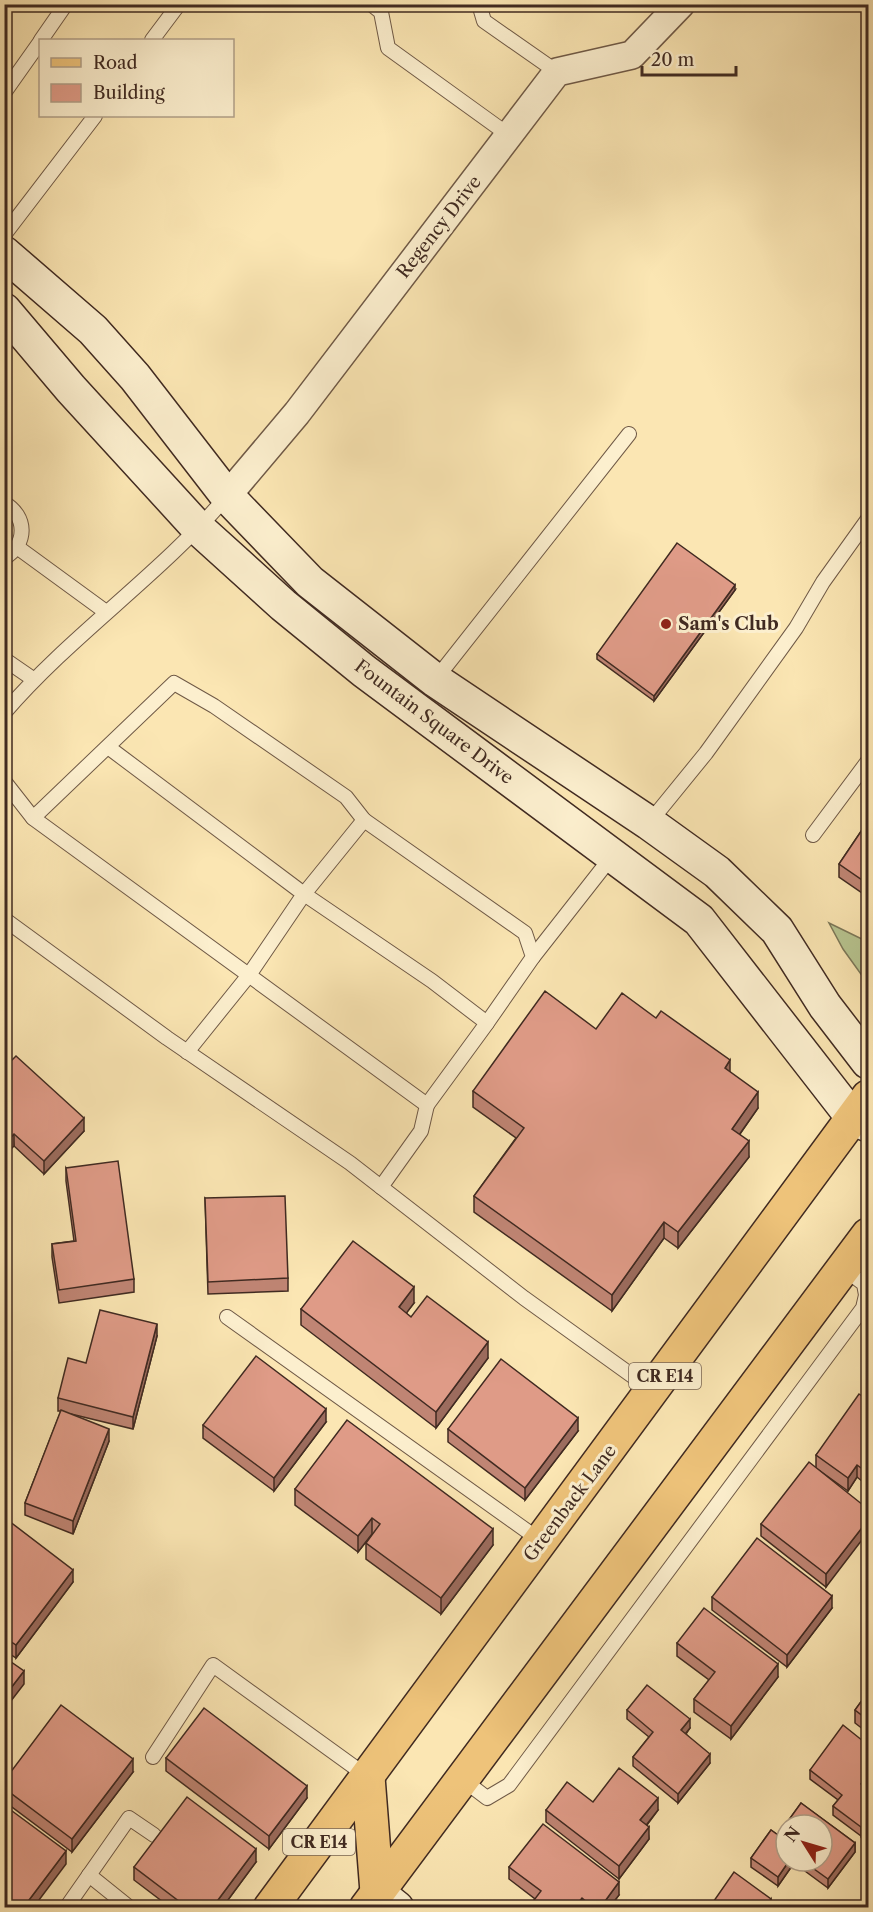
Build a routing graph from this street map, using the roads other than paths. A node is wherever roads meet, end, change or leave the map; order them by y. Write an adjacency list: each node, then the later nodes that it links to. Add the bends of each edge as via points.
1 (66, 4): 6 (lane)
2 (179, 4): 7 (lane)
3 (371, 4): 12 (lane, via 381,12 388,48)
4 (479, 4): 9 (lane, via 484,21)
5 (681, 4): 9 (street, via 632,55)
6 (42, 39)
7 (153, 39)
8 (39, 44): 10 (lane)
9 (557, 72): 12 (street, Regency Drive)
10 (4, 93)
11 (94, 117): 13 (lane)
12 (510, 136): 17 (street, Regency Drive, via 297,413)
13 (4, 235)
14 (4, 254): 17 (street, Fountain Square Drive, via 93,330 135,377)
15 (4, 310): 20 (street, Fountain Square Drive)
16 (629, 434): 26 (lane)
17 (227, 496): 20 (lane); 26 (street, Fountain Square Drive, via 310,582)
18 (4, 503): 21 (lane, via 20,517 22,538)
19 (868, 519): 33 (lane, via 706,753)
20 (199, 529): 23 (lane); 35 (street, Fountain Square Drive, via 364,671)
21 (17, 548): 22 (lane); 23 (lane)
22 (4, 558)
23 (106, 612): 25 (lane)
24 (4, 659): 25 (lane)
25 (33, 679): 27 (lane)
26 (435, 680): 33 (street, Fountain Square Drive)
27 (4, 713)
28 (108, 747): 31 (lane); 32 (lane, via 174,683 346,797); 36 (lane)
29 (868, 761): 34 (lane)
30 (4, 781): 31 (lane)
31 (33, 818): 39 (lane)
32 (364, 820): 36 (lane); 38 (lane, via 525,933)
33 (649, 823): 42 (street, Fountain Square Drive, via 717,872 777,930 825,1006)
34 (813, 835)
35 (613, 855): 38 (lane); 44 (street, Fountain Square Drive, via 699,920)
36 (304, 894): 39 (lane); 40 (lane)
37 (4, 919): 41 (lane)
38 (533, 957): 40 (lane)
39 (249, 975): 41 (lane); 43 (lane)
40 (487, 1023): 43 (lane)
41 (187, 1052): 45 (lane)
42 (868, 1062)
43 (427, 1105): 45 (lane, via 421,1131)
44 (863, 1113): 48 (main road, Greenback Lane / CR E14)
45 (381, 1187): 48 (lane, via 524,1298)
46 (868, 1235): 54 (main road, via 462,1779)
47 (227, 1317): 49 (lane)
48 (654, 1391): 49 (main road, Greenback Lane / CR E14)
49 (540, 1541): 51 (main road, Greenback Lane / CR E14)
50 (153, 1757): 51 (lane, via 213,1665)
51 (368, 1778): 54 (main road); 57 (main road, Greenback Lane / CR E14)
52 (154, 1835): 53 (lane, via 129,1818)
53 (89, 1875): 55 (lane); 56 (lane)
54 (380, 1902)
55 (66, 1908)
56 (130, 1908)
57 (270, 1908)

